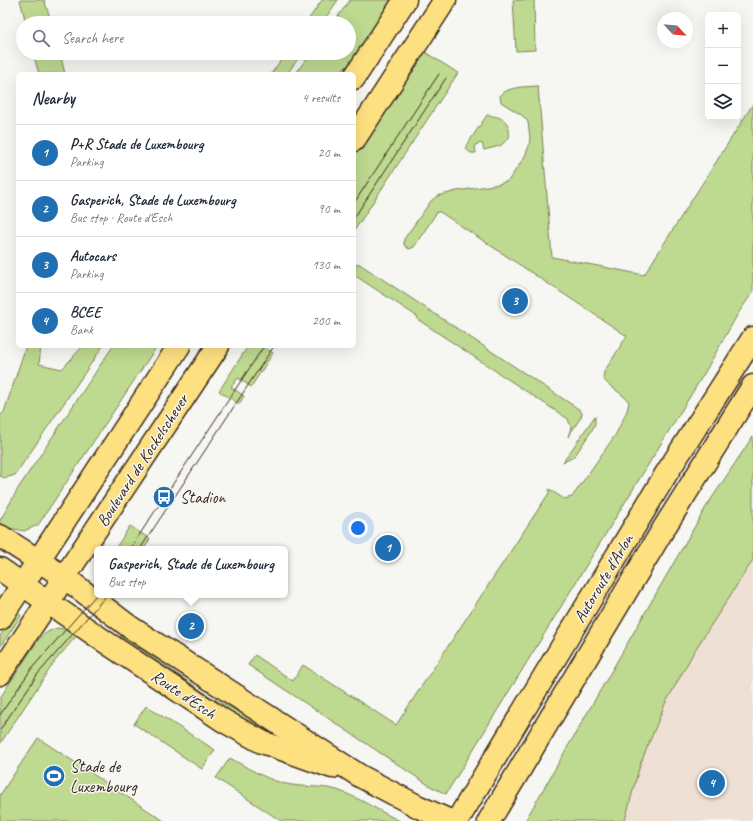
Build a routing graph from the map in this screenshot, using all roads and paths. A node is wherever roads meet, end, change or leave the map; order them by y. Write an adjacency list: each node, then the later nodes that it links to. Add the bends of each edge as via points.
1 (405, 0): 3 (main road)
2 (445, 0): 4 (main road)
3 (356, 75)
4 (356, 137)
5 (753, 338): 19 (main road, Autoroute d'Arlon, via 666,474)
6 (178, 348): 10 (main road, Boulevard de Kockelscheuer)
7 (217, 348): 12 (main road, Boulevard de Kockelscheuer)
8 (753, 386): 20 (main road, Autoroute d'Arlon, via 664,528)
9 (0, 536): 10 (main road, Route d'Esch)
10 (39, 560): 12 (main road, Route d'Esch); 13 (main road, Boulevard de Kockelscheuer)
11 (0, 569): 13 (main road, Route d'Esch)
12 (64, 577): 14 (main road, Boulevard de Kockelscheuer); 17 (main road, Route d'Esch, via 130,627)
13 (23, 584): 14 (main road, Route d'Esch); 15 (main road, Boulevard de Kockelscheuer)
14 (48, 602): 16 (main road, Boulevard de Kockelscheuer); 17 (main road, Route d'Esch, via 224,721 262,742)
15 (0, 619)
16 (0, 674)
17 (360, 776): 18 (main road, Route d'Esch)
18 (450, 821)
19 (457, 821)
20 (489, 821)

